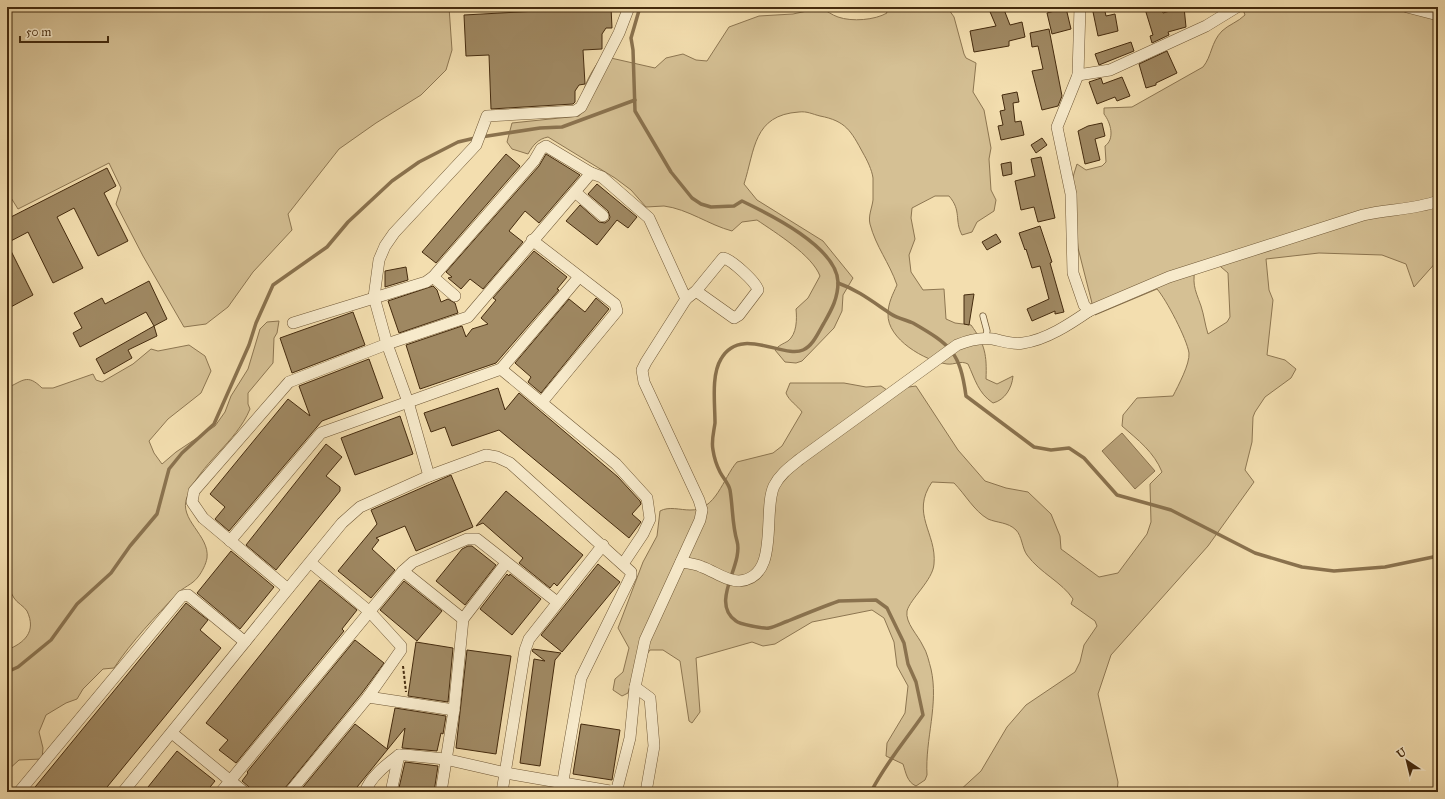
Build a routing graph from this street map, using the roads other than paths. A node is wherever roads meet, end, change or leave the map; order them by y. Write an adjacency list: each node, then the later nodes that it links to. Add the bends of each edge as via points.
1 (629, 7): 16 (street, via 619,33 581,107 575,111 487,116 476,145 385,246 379,260)
2 (1080, 7): 6 (street)
3 (1237, 7): 6 (street, via 1206,26 1110,70)
4 (1407, 7): 5 (street)
5 (1438, 15)
6 (1078, 75): 18 (street, via 1057,127 1071,194 1074,273 1084,305)
7 (591, 173): 8 (street); 12 (street, via 550,147 541,148 534,161); 17 (street, via 602,177 649,218)
8 (575, 192): 10 (street); 11 (street)
9 (1438, 201): 18 (street, via 1426,206 1383,210 1362,215 1169,277)
10 (603, 216)
11 (532, 240): 13 (street); 22 (street, via 468,317)
12 (433, 277): 15 (street); 16 (street, via 426,282)
13 (579, 277): 23 (street); 25 (street, via 615,304 618,311)
14 (696, 291): 14 (street, via 722,258 730,260 758,290 734,318); 17 (street)
15 (455, 296)
16 (374, 297): 20 (street); 22 (street)
17 (686, 299): 29 (street, via 642,370 644,382 700,500 700,520)
18 (1089, 311): 21 (street, via 1046,336 1023,343)
19 (983, 316): 21 (lane, via 987,331)
20 (293, 323)
21 (985, 339): 29 (street, via 972,339 957,345 781,475 774,487 770,506 768,549 761,568 744,580 732,580 701,566)
22 (387, 344): 24 (street); 27 (street, via 289,382 194,491 192,502 203,518)
23 (501, 369): 24 (street); 25 (street)
24 (408, 402): 26 (street); 27 (street, via 321,433)
25 (542, 402): 32 (street, via 616,464 647,498 650,519)
26 (429, 476): 28 (street, via 486,455 498,457 510,464); 30 (street, via 360,506 342,523)
27 (230, 541): 34 (street)
28 (603, 545): 32 (street); 35 (street)
29 (681, 562): 39 (street, via 645,640)
30 (311, 563): 34 (street); 36 (street)
31 (506, 563): 33 (street, via 477,539 472,538 422,557); 35 (street); 37 (street)
32 (623, 564): 47 (street, via 631,572 631,576 581,678)
33 (403, 571): 36 (street); 37 (street)
34 (288, 589): 38 (street)
35 (557, 602): 45 (street, via 529,639 525,650)
36 (370, 612): 40 (street, via 400,643 400,650); 46 (street)
37 (462, 619): 41 (street)
38 (245, 642): 42 (street); 48 (street, via 188,595 182,596)
39 (635, 687): 57 (street, via 630,738 617,790); 58 (street, via 650,698 654,746)
40 (368, 697): 41 (street); 52 (street)
41 (454, 710): 44 (street)
42 (172, 733): 46 (street); 49 (street)
43 (399, 755): 44 (street); 53 (street, via 380,770); 54 (street)
44 (445, 760): 45 (street); 55 (street)
45 (506, 773): 47 (street); 56 (street)
46 (231, 780): 50 (street); 51 (street)
47 (562, 788): 57 (street)
48 (19, 792)
49 (123, 792)
50 (221, 792)
51 (244, 792)
52 (290, 792)
53 (365, 792)
54 (391, 792)
55 (441, 792)
56 (502, 792)
57 (609, 792)
58 (646, 792)

